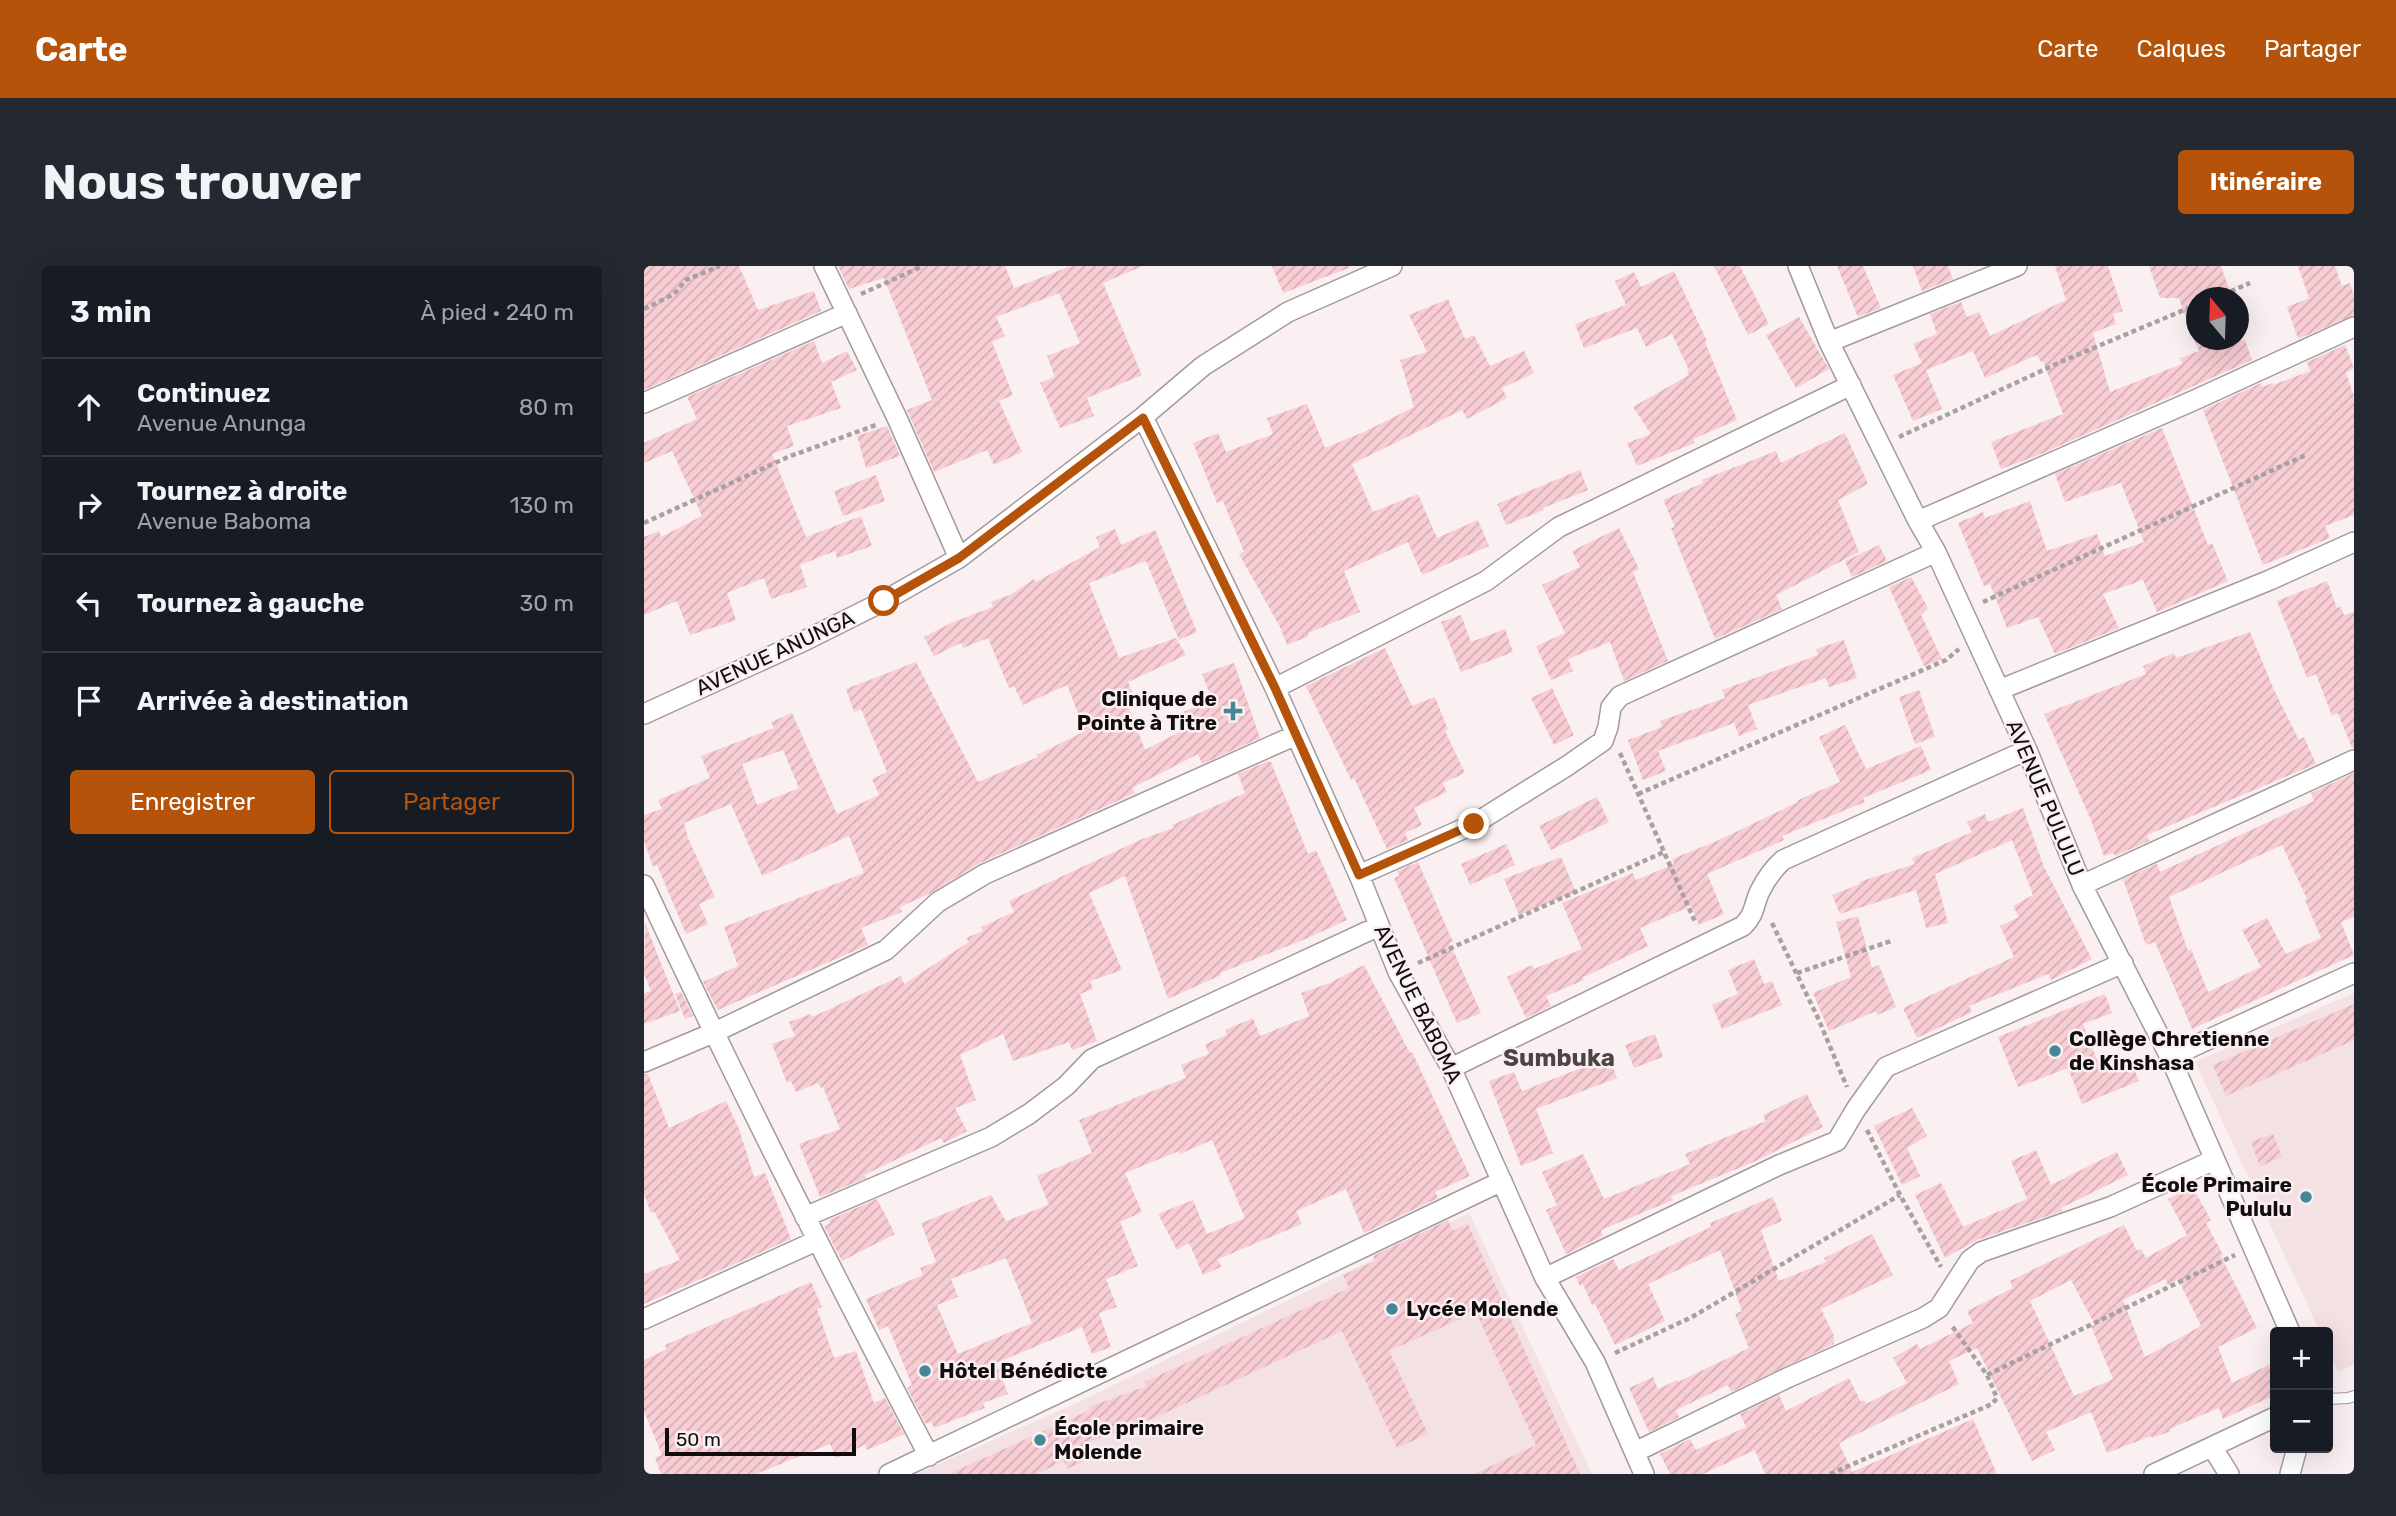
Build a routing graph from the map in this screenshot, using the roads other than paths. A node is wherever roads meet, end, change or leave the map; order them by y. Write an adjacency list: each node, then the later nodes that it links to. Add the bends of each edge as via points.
1 (824, 266): 5 (street)
2 (1392, 266): 10 (street, AVENUE ANUNGA, via 1288,312 1203,366)
3 (1798, 266): 7 (street, AVENUE PULULU)
4 (2017, 266): 7 (street)
5 (844, 307): 9 (street); 14 (street)
6 (2354, 327): 11 (street)
7 (1829, 342): 8 (street, AVENUE PULULU)
8 (1851, 385): 11 (street, AVENUE PULULU); 15 (street, via 1559,527 1486,581)
9 (644, 403)
10 (1143, 418): 14 (street, AVENUE ANUNGA); 15 (street, AVENUE BABOMA)
11 (1918, 521): 13 (street, AVENUE PULULU)
12 (2354, 542): 16 (street)
13 (1936, 552): 16 (street, AVENUE PULULU); 21 (street, via 1620,696 1611,707 1602,741 1567,766 1474,824)
14 (959, 558): 17 (street, AVENUE ANUNGA, via 806,640)
15 (1275, 688): 18 (street, AVENUE BABOMA)
16 (1999, 690): 19 (street, AVENUE PULULU)
17 (644, 714)
18 (1296, 736): 21 (street, AVENUE BABOMA); 27 (street, via 985,874 938,902 886,950)
19 (2026, 750): 23 (street, AVENUE PULULU); 30 (street, via 1783,860 1768,875 1744,926)
20 (2354, 760): 23 (street)
21 (1359, 875): 24 (street, AVENUE BABOMA)
22 (644, 885): 27 (street)
23 (2082, 885): 25 (street, AVENUE PULULU)
24 (1379, 926): 30 (street, AVENUE BABOMA, via 1398,972); 33 (street, via 1092,1059 1066,1086 991,1137)
25 (2123, 963): 28 (street, AVENUE PULULU); 35 (street, via 1886,1067 1837,1141)
26 (2354, 973): 28 (street)
27 (713, 1033): 29 (street); 33 (street)
28 (2170, 1056): 31 (street, AVENUE PULULU)
29 (644, 1062)
30 (1451, 1068): 32 (street, AVENUE BABOMA)
31 (2214, 1160): 37 (street, AVENUE PULULU); 42 (street, via 2110,1207 1981,1252 1970,1260 1939,1308 1923,1318)
32 (1502, 1181): 35 (street, AVENUE BABOMA); 44 (street)
33 (805, 1217): 34 (street)
34 (816, 1241): 36 (street); 44 (street)
35 (1545, 1278): 42 (street, AVENUE BABOMA, via 1595,1362)
36 (644, 1319)
37 (2288, 1327)
38 (2354, 1396): 39 (lane)
39 (2333, 1399)
40 (2270, 1419): 41 (street)
41 (2212, 1447): 47 (street); 48 (street)
42 (1635, 1452): 46 (street, AVENUE BABOMA)
43 (2296, 1453): 49 (street)
44 (929, 1456): 45 (street)
45 (889, 1474)
46 (1644, 1474)
47 (2154, 1474)
48 (2229, 1474)
49 (2290, 1474)

